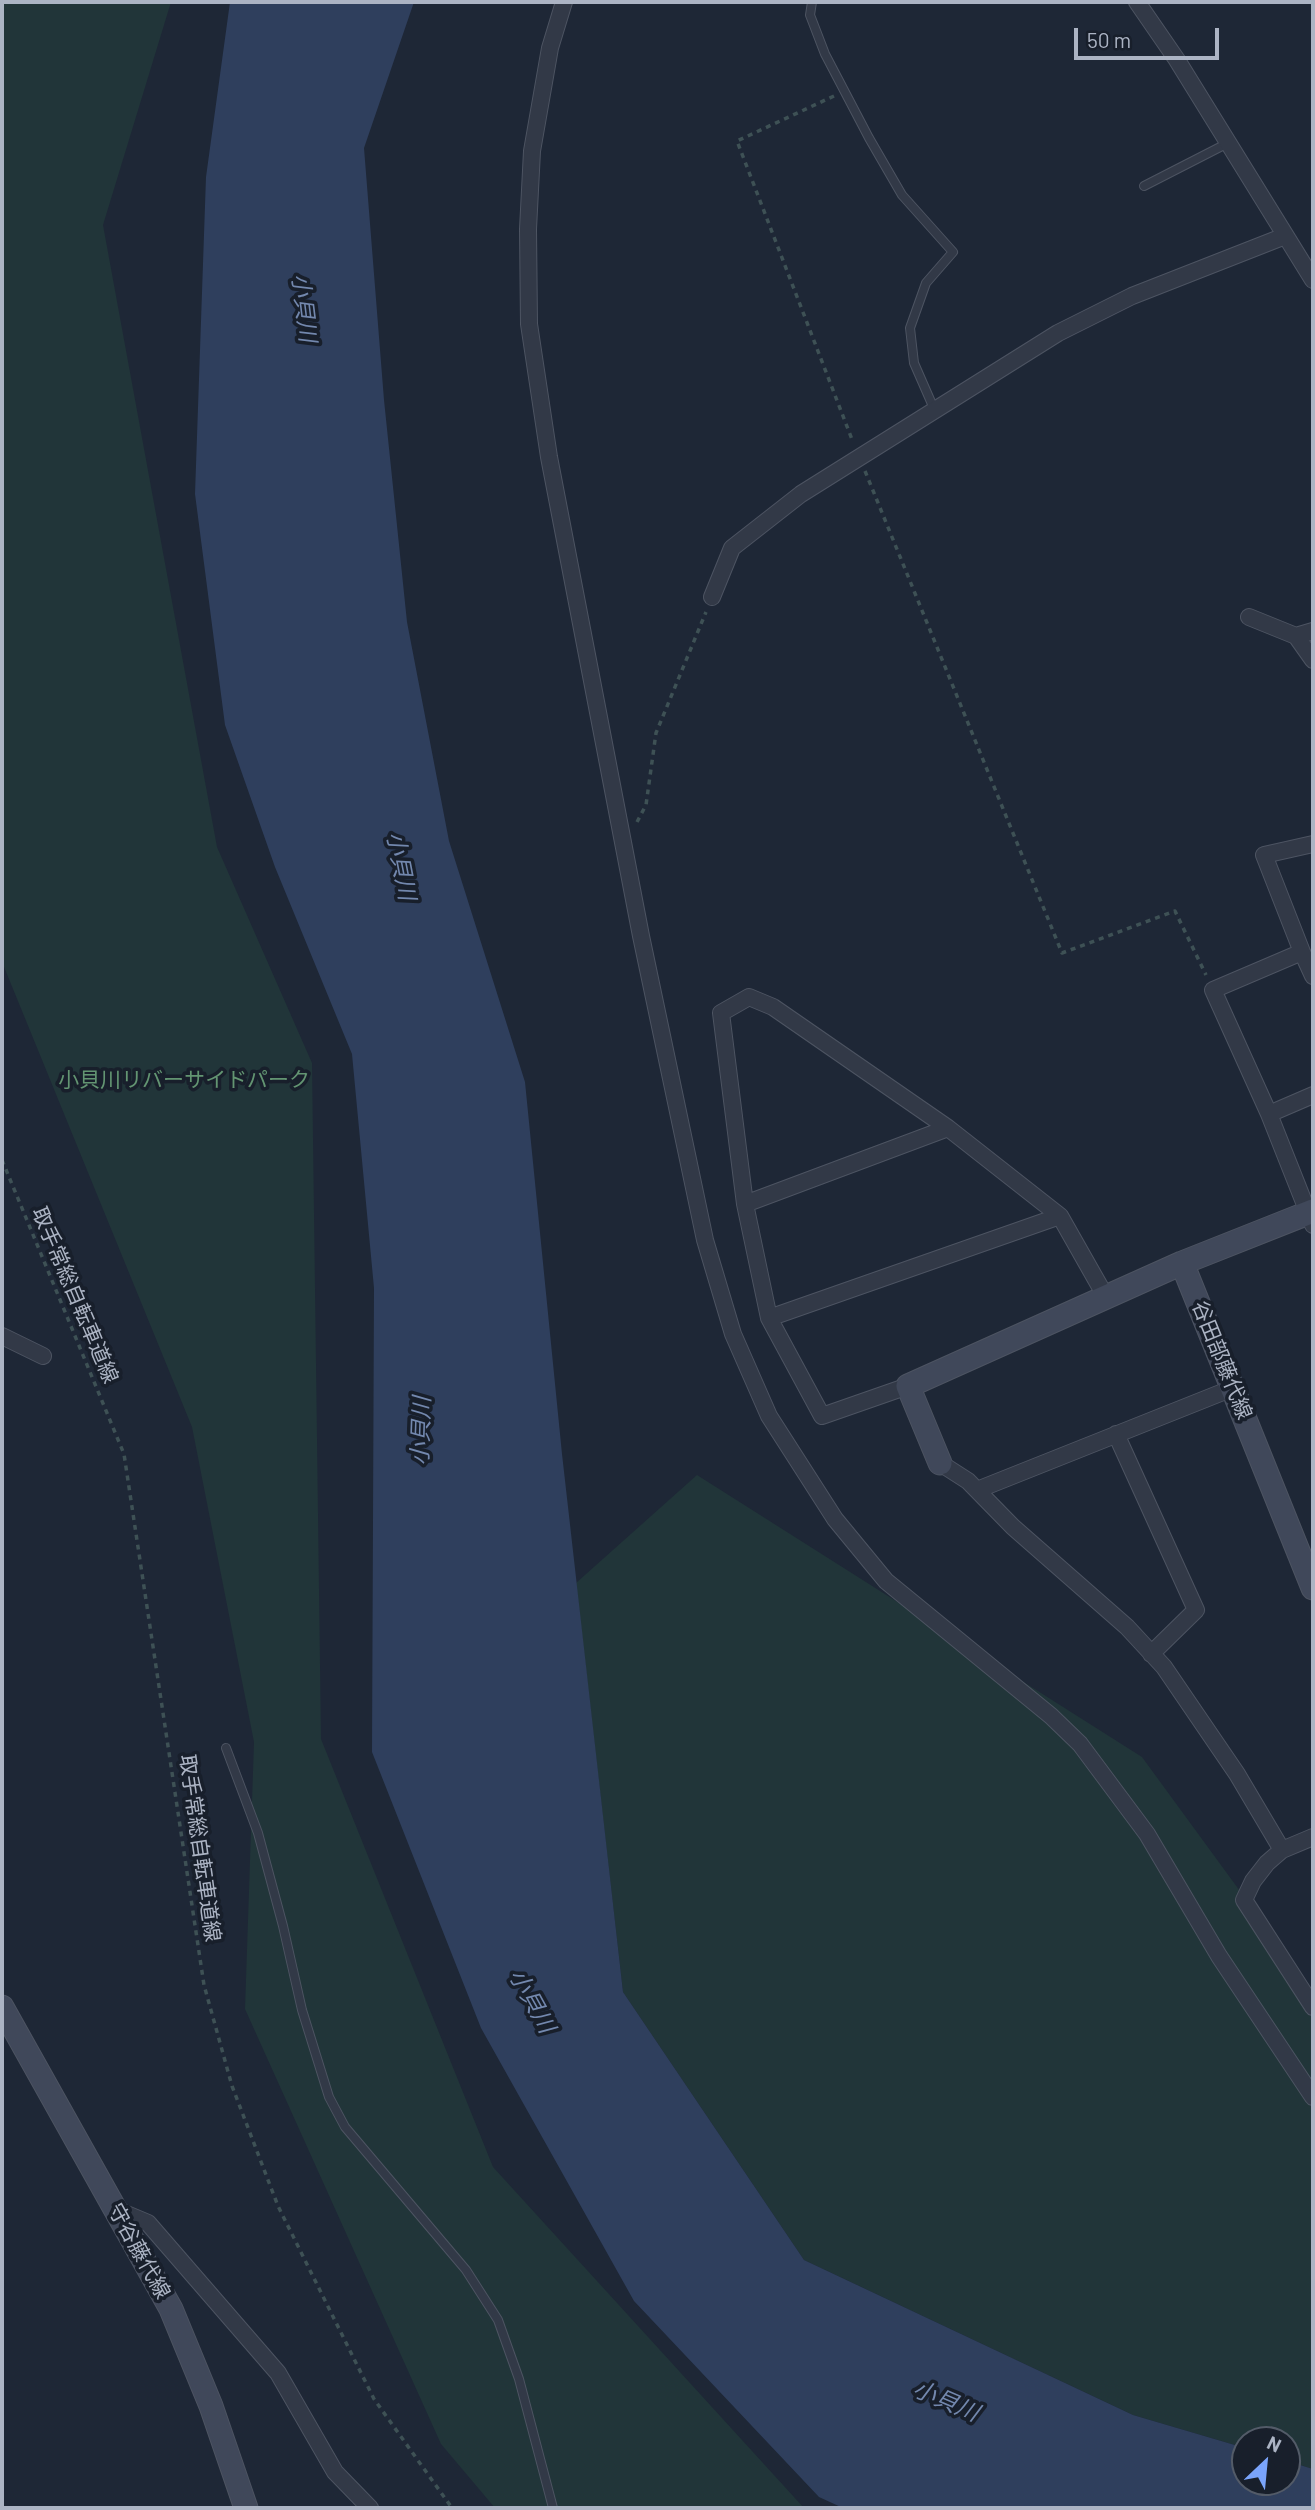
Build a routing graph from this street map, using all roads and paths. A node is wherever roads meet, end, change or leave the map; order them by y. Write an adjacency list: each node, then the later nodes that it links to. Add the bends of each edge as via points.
1 (564, 2): 16 (street, via 550,48 532,151 529,324 568,560)
2 (812, 2): 4 (lane, via 810,15)
3 (1137, 2): 5 (street)
4 (844, 91): 9 (lane, via 902,195 953,251 926,283 910,328 914,363); 10 (path, via 737,141)
5 (1228, 144): 6 (lane); 7 (street)
6 (1144, 186)
7 (1285, 236): 8 (street); 9 (street, via 1132,296 1058,333)
8 (1313, 280)
9 (935, 411): 10 (street)
10 (859, 458): 11 (street, via 801,494 732,548); 20 (path, via 1062,953 1175,911)
11 (712, 597): 16 (path, via 656,733 646,805)
12 (1249, 617): 14 (street)
13 (1313, 631): 14 (street)
14 (1296, 636): 15 (street)
15 (1313, 660)
16 (625, 844): 45 (street, via 705,1240 733,1334 769,1416 835,1519 886,1581 1080,1744 1147,1834 1219,1956)
17 (1313, 844): 18 (street, via 1264,855)
18 (1301, 952): 19 (street); 20 (street)
19 (1313, 976)
20 (1213, 990): 22 (street)
21 (1313, 1095): 22 (street)
22 (1269, 1114): 27 (street)
23 (948, 1128): 25 (street); 25 (street, via 773,1007 749,998 720,1013); 26 (street)
24 (2, 1160): 49 (path, 取手常総自転車道線, via 124,1454 204,1985 232,2086 278,2206 374,2399)
25 (745, 1204): 30 (street)
26 (1060, 1216): 29 (street); 30 (street)
27 (1312, 1216): 28 (main road)
28 (1182, 1263): 29 (main road); 34 (main road, 谷田部藤代線)
29 (1107, 1299): 33 (main road)
30 (769, 1318): 33 (street, via 822,1416)
31 (2, 1336): 32 (street)
32 (43, 1356)
33 (908, 1386): 36 (main road)
34 (1233, 1388): 35 (street); 38 (main road, 谷田部藤代線)
35 (1116, 1434): 37 (street); 39 (street, via 1196,1610)
36 (940, 1463): 37 (street)
37 (977, 1490): 39 (street)
38 (1313, 1588)
39 (1152, 1654): 42 (street, via 1237,1774)
40 (226, 1748): 50 (lane, via 258,1833 329,2097 345,2127 466,2270 498,2320 519,2379)
41 (1313, 1837): 42 (street)
42 (1282, 1850): 44 (street, via 1253,1881 1244,1900)
43 (2, 2007): 46 (main road, 守谷藤代線)
44 (1313, 2007)
45 (1313, 2096)
46 (117, 2210): 47 (main road, 守谷藤代線, via 192,2357); 48 (street, via 148,2223 278,2373 335,2472)
47 (246, 2508)
48 (370, 2508)
49 (452, 2508)
50 (553, 2508)

